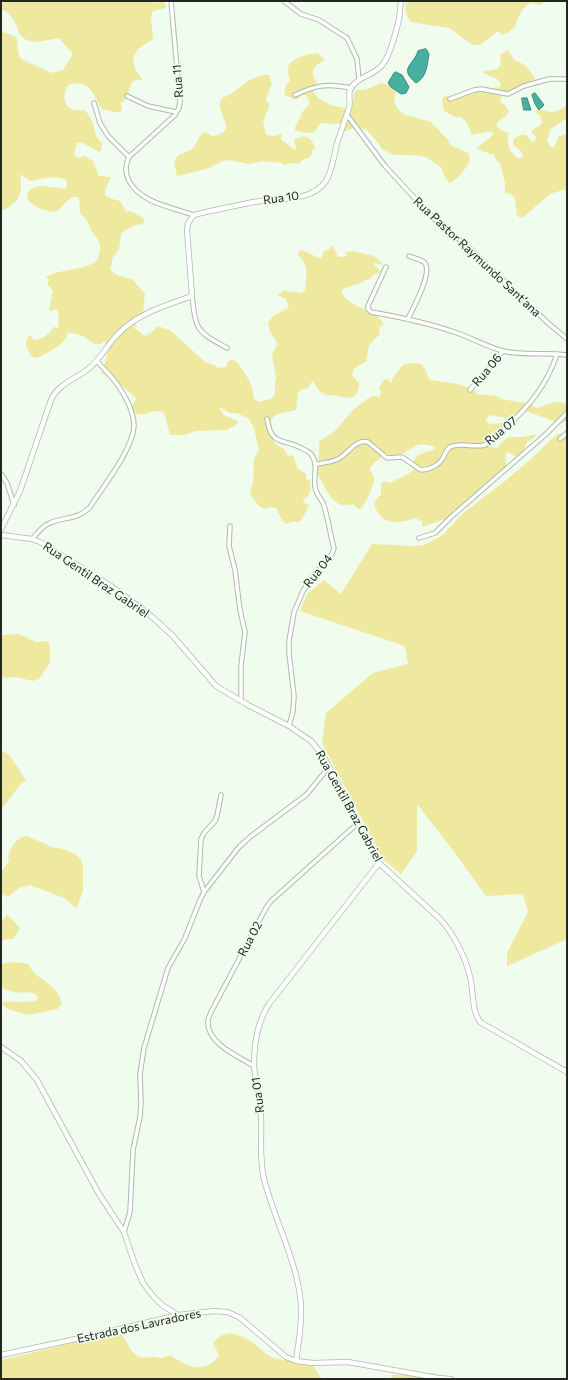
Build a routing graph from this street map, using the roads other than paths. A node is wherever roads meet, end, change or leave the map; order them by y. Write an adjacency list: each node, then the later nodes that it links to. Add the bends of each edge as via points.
1 (171, 1): 11 (street, Rua 11, via 180,102)
2 (284, 1): 5 (street, via 301,14 319,20 347,38 357,60)
3 (401, 1): 5 (street, via 397,26 384,63 374,73)
4 (567, 78): 9 (street, via 524,86 508,94 474,90)
5 (359, 80): 6 (street)
6 (351, 88): 7 (street, via 324,84); 12 (street, Rua 10)
7 (295, 95)
8 (127, 96): 11 (street, via 148,106)
9 (450, 99)
10 (94, 103): 13 (street, via 100,123 108,136)
11 (176, 112): 13 (street, Rua 11)
12 (347, 115): 14 (street, Rua 10, via 330,173 321,186 288,200 256,202); 19 (street, Rua Pastor Raymundo Sant’ana, via 385,166 433,218 466,245)
13 (129, 157): 14 (street, Rua 11, via 126,164 127,176 139,194)
14 (194, 215): 17 (street, via 188,223 187,230)
15 (409, 256): 18 (street, via 425,263 427,272)
16 (386, 267): 18 (street, via 368,309 371,312)
17 (192, 296): 20 (street, via 196,325 204,335); 24 (street, via 141,317 119,332)
18 (408, 318): 21 (street)
19 (567, 339)
20 (227, 348)
21 (503, 351): 22 (street); 25 (street, Rua 06)
22 (557, 354): 23 (street); 30 (street, Rua 07, via 552,370 533,399 519,416 485,445 452,446 439,463 424,470 402,458 387,458 364,441 338,459)
23 (567, 355)
24 (96, 361): 32 (street, via 89,369 61,386 53,395); 37 (street, via 117,384 127,401 134,425 129,444 84,513 47,524)
25 (470, 390)
26 (567, 414): 36 (street, via 435,533)
27 (267, 419): 30 (street, via 273,437 297,445 311,454)
28 (567, 433): 29 (street)
29 (560, 439)
30 (316, 464): 39 (street, Rua 04, via 315,489 323,503 334,551 311,578 294,612 289,641 294,696)
31 (1, 474): 32 (street, via 7,483)
32 (14, 505): 34 (street)
33 (230, 526): 38 (street, via 229,546 245,632 241,666)
34 (1, 529)
35 (1, 535): 37 (street, Rua Gentil Braz Gabriel)
36 (419, 538)
37 (32, 539): 38 (street, Rua Gentil Braz Gabriel, via 111,586 151,616 172,635 216,686)
38 (241, 701): 39 (street, Rua Gentil Braz Gabriel)
39 (289, 726): 40 (street, Rua Gentil Braz Gabriel, via 318,748)
40 (329, 767): 42 (street, Rua Gentil Braz Gabriel); 44 (street, via 306,795 239,847)
41 (221, 795): 44 (street, via 215,821 201,839 199,876)
42 (358, 823): 43 (street, Rua Gentil Braz Gabriel); 46 (street, Rua 02, via 271,901 211,1012 208,1022 212,1037 220,1046)
43 (379, 863): 46 (street, Rua 01, via 264,1012 257,1033); 47 (street, Rua Gentil Braz Gabriel, via 446,926 467,967 474,1008 480,1022)
44 (204, 892): 48 (street, via 185,938 168,968 144,1048 130,1212)
45 (1, 1047): 48 (street, via 21,1061 37,1080 98,1194)
46 (254, 1066): 51 (street, Rua 01, via 260,1101 260,1160 300,1295)
47 (567, 1072)
48 (124, 1232): 49 (street, via 143,1283 162,1305)
49 (178, 1315): 50 (street, Estrada dos Lavradores); 51 (street, Estrada dos Lavradores, via 227,1312 239,1317 286,1357)
50 (1, 1354)
51 (296, 1361): 52 (street, Estrada dos Lavradores, via 348,1362)
52 (451, 1379)

